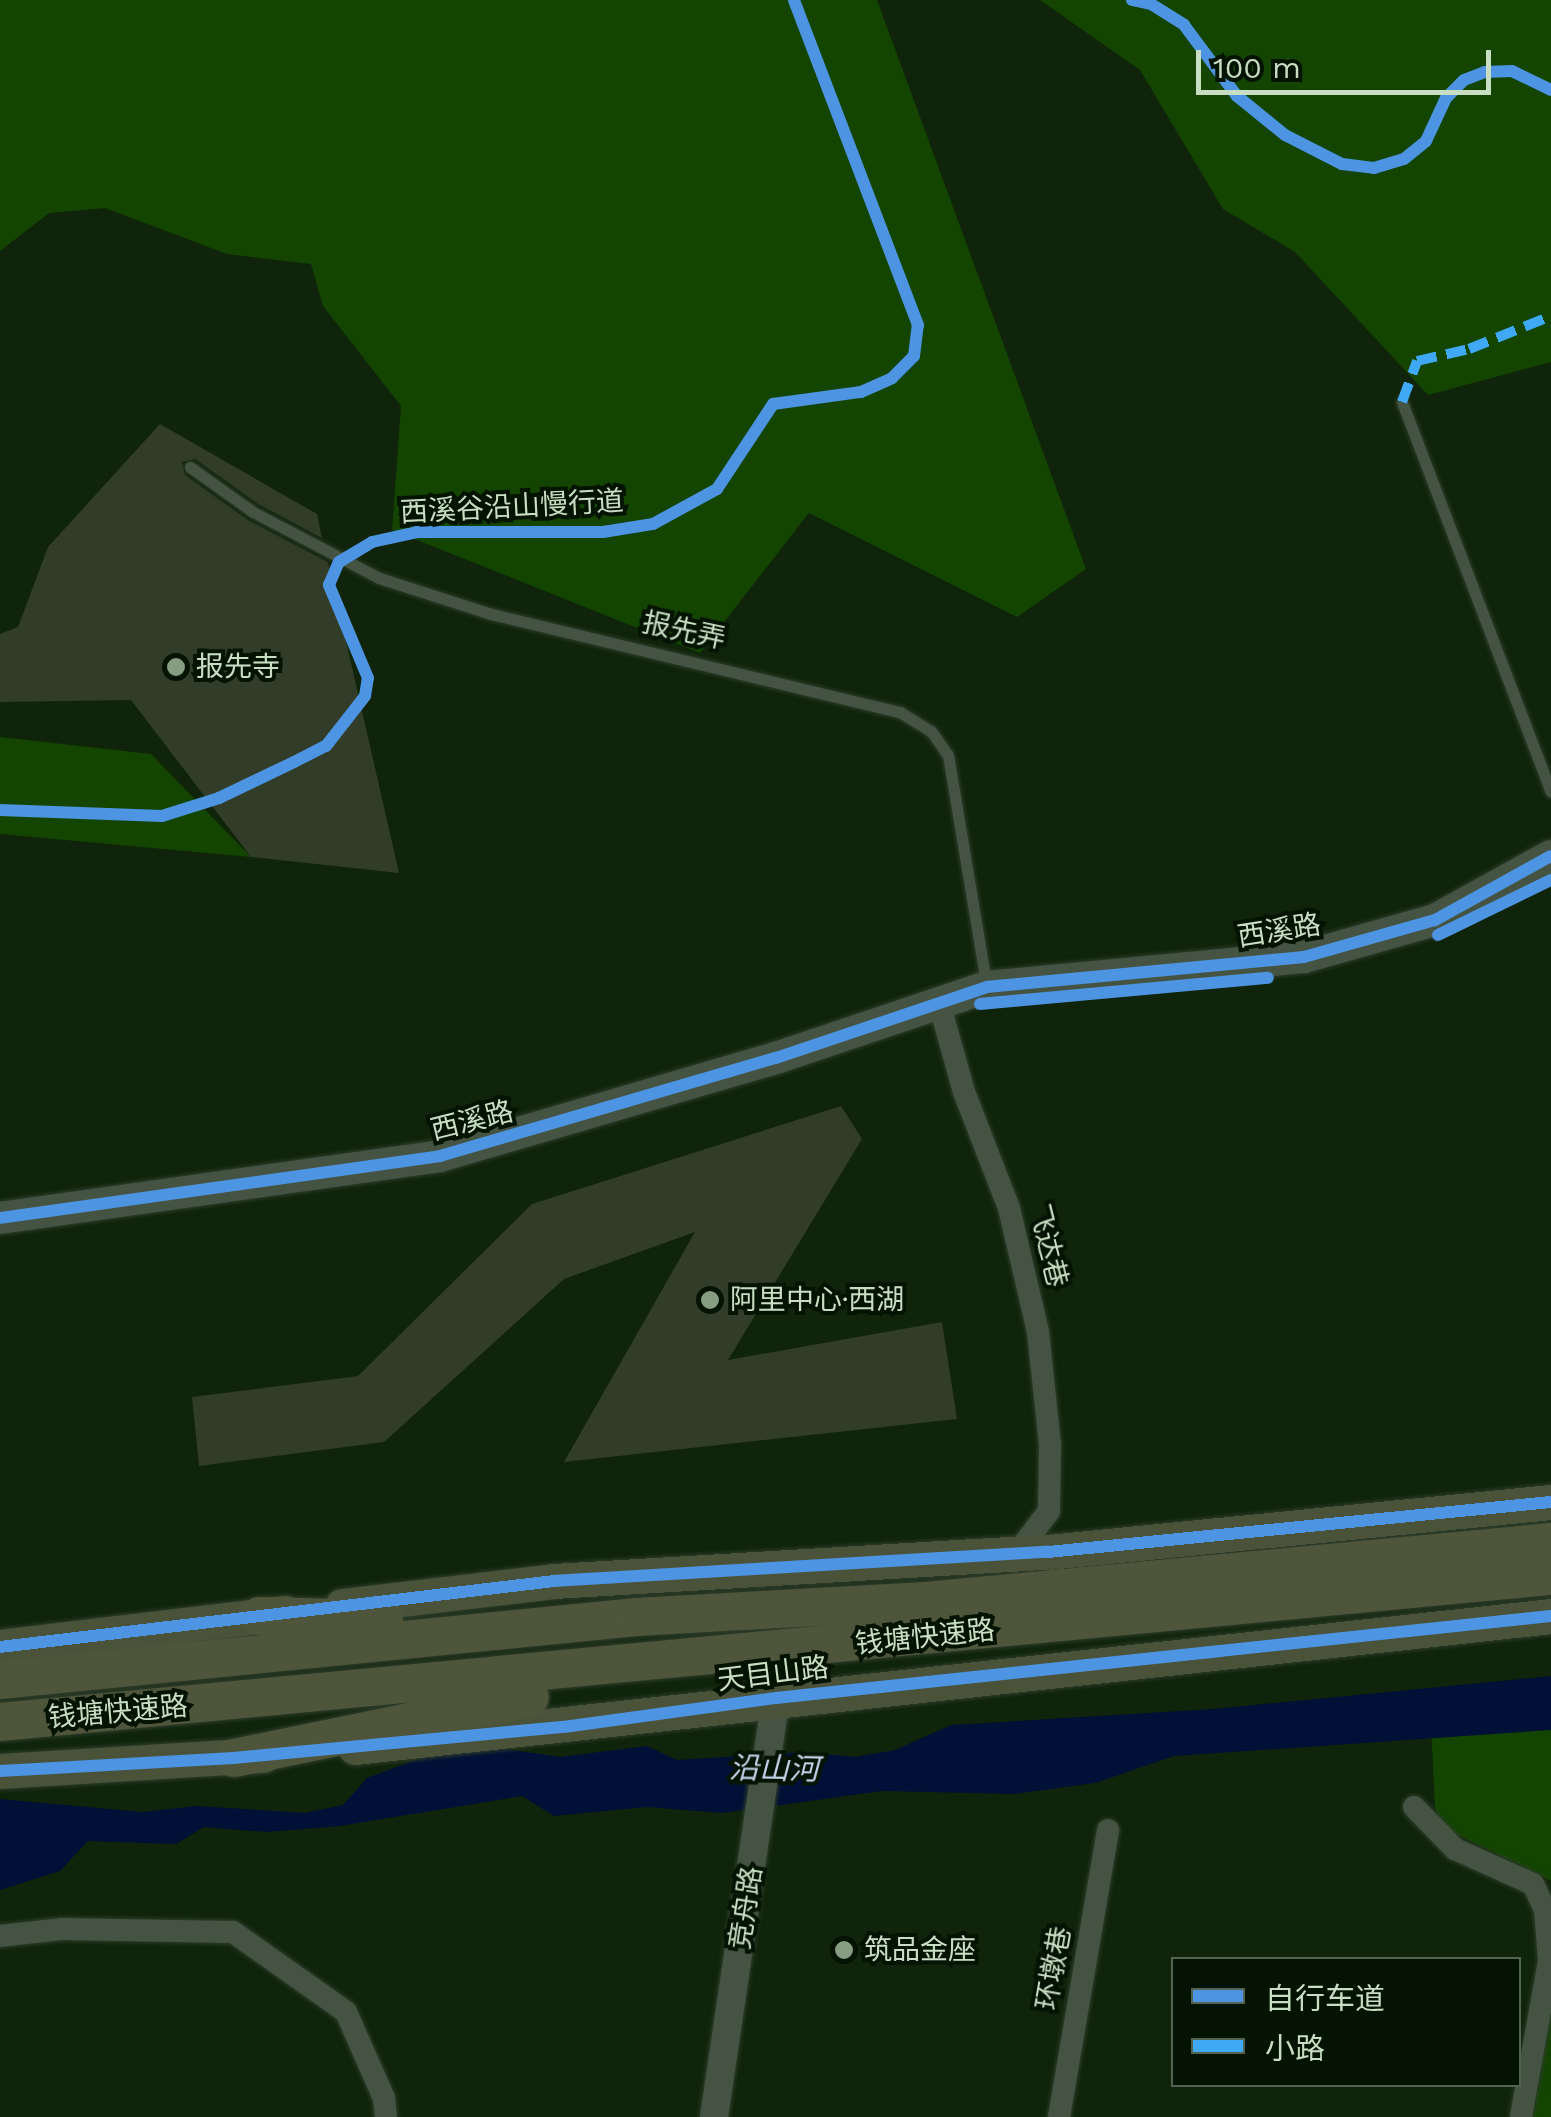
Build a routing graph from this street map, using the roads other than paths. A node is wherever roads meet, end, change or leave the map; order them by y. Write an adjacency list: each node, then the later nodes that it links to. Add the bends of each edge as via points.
1 (1402, 402): 3 (lane)
2 (190, 467): 6 (lane, 报先弄, via 253,512 379,578 491,614 900,712 931,731 948,755)
3 (1551, 792)
4 (1551, 856): 6 (main road, 西溪路, via 1435,920 1304,957)
5 (1551, 880): 7 (main road, 西溪路, via 1444,934 1311,973 1062,1001)
6 (987, 987): 7 (main road, 西溪路)
7 (940, 1006): 8 (main road, 西溪路, via 440,1156); 10 (street, 飞达巷, via 1009,1208 1038,1332 1050,1444)
8 (0, 1218)
9 (1551, 1502): 12 (main road)
10 (1049, 1511): 12 (street); 13 (street)
11 (1551, 1542): 17 (highway, 钱塘快速路, via 925,1601)
12 (1082, 1548): 13 (main road)
13 (1017, 1554): 15 (main road, via 554,1582)
14 (1551, 1576): 19 (highway, 钱塘快速路)
15 (259, 1616): 17 (highway); 18 (main road)
16 (1551, 1616): 21 (main road, 天目山路)
17 (637, 1617): 20 (highway, 钱塘快速路)
18 (0, 1647)
19 (799, 1650): 22 (highway, 钱塘快速路); 23 (highway, via 485,1704)
20 (0, 1680)
21 (776, 1698): 23 (main road, 天目山路, via 564,1727); 29 (street, 竞舟路)
22 (0, 1722)
23 (234, 1758): 24 (main road, 天目山路)
24 (0, 1770)
25 (1414, 1807): 31 (street, via 1456,1849 1533,1884 1545,1910 1549,1961)
26 (1108, 1830): 30 (street, 环墩巷)
27 (0, 1936): 28 (street, via 61,1929 232,1932 346,2012)
28 (386, 2117)
29 (714, 2117)
30 (1060, 2117)
31 (1521, 2117)

